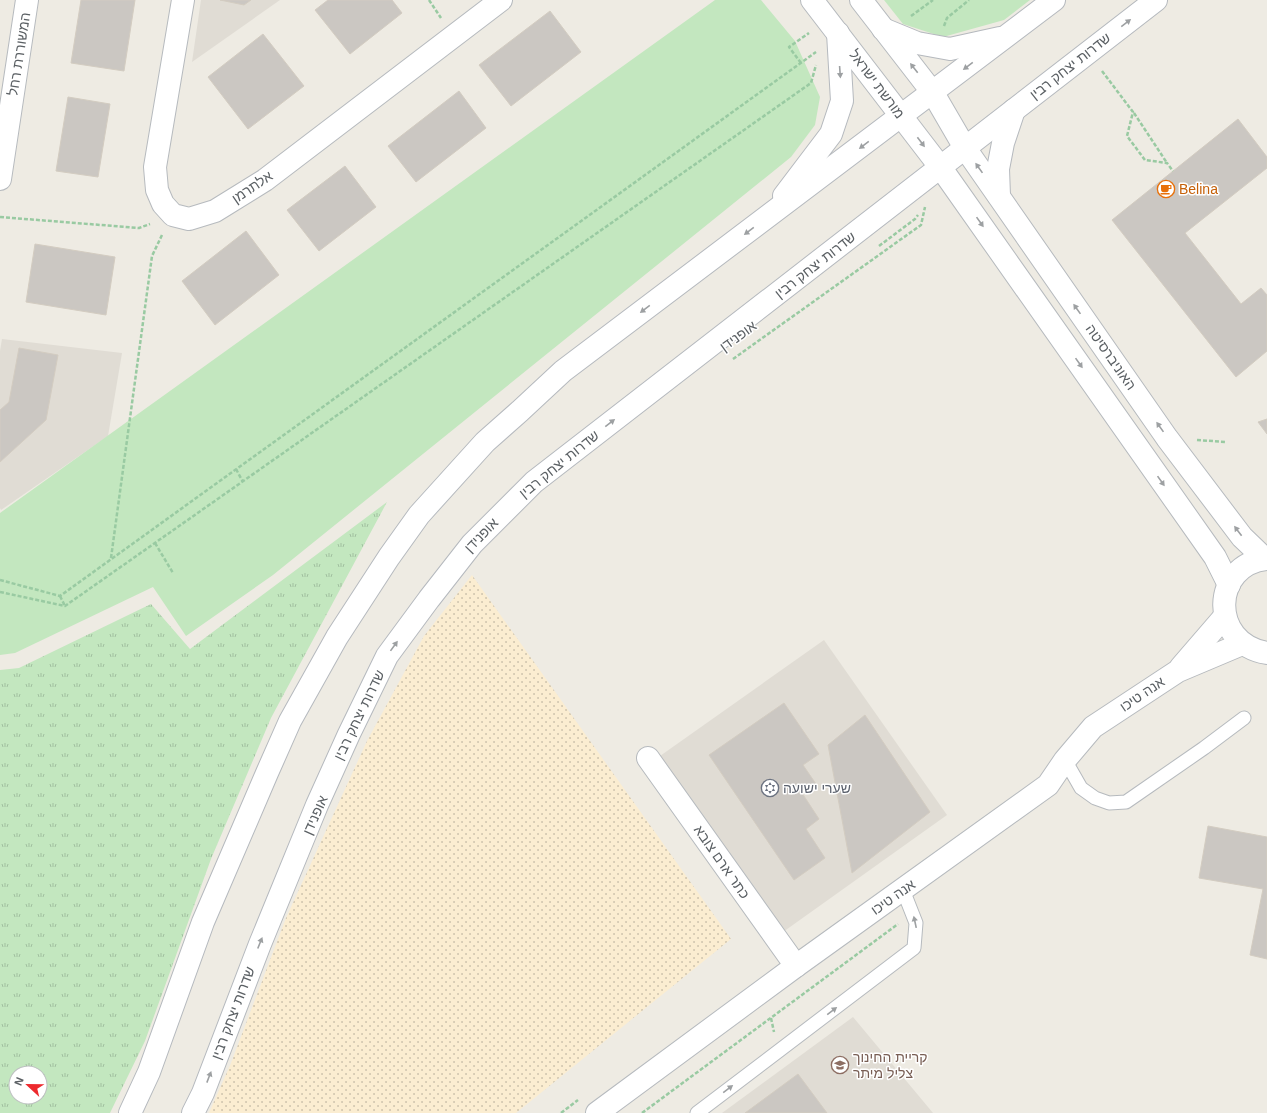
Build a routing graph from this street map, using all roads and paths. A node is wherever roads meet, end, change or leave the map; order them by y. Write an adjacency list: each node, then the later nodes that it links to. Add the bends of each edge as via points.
1 (27, 0): 25 (street, המשוררת רחל)
2 (183, 0): 27 (street, via 155,167 157,190 163,204)
3 (501, 0): 27 (street, אלתרמן, via 265,180 215,211 189,219)
4 (812, 0): 10 (street, מורשת ישראל)
5 (861, 0): 11 (street)
6 (933, 0): 9 (path, via 912,16)
7 (1054, 0): 12 (street)
8 (1156, 0): 13 (street, שדרות יצחק רבין, one-way to 8)
9 (905, 12)
10 (832, 26): 15 (path, via 789,47); 20 (street, מורשת ישראל); 28 (street, one-way to 28, via 842,101 831,134)
11 (883, 29): 12 (street, via 917,43 950,49); 17 (street, one-way to 11)
12 (1007, 36): 17 (street, one-way to 17)
13 (1088, 53): 18 (street, שדרות יצחק רבין); 19 (path)
14 (818, 56): 15 (path, via 820,49)
15 (801, 63): 32 (path)
16 (816, 63): 33 (path, via 811,83)
17 (933, 93): 20 (street); 21 (street)
18 (1014, 110): 21 (street, שדרות יצחק רבין); 26 (street, via 998,169)
19 (1133, 112): 22 (path); 22 (path, via 1127,136 1145,160)
20 (902, 116): 23 (street, מורשת ישראל, one-way to 23); 28 (street, one-way to 28)
21 (965, 148): 23 (street, שדרות יצחק רבין); 26 (street, האוניברסיטה, one-way to 21)
22 (1167, 163): 24 (path)
23 (941, 168): 39 (street, one-way to 39, via 1215,557); 54 (street, שדרות יצחק רבין, one-way to 23, via 317,805 349,734 387,656 428,599 472,544 534,482)
24 (1172, 171)
25 (0, 179)
26 (999, 196): 36 (street, האוניברסיטה, one-way to 26, via 1242,537 1167,438)
27 (172, 215): 29 (path, via 139,228); 35 (path, via 152,256)
28 (770, 216): 53 (street, one-way to 53, via 563,371 485,442 418,516 337,637 290,720 203,922 149,1072)
29 (0, 217)
30 (878, 247): 31 (path, via 915,219 927,200 921,225)
31 (732, 360)
32 (236, 469): 33 (path); 35 (path)
33 (243, 482): 34 (path)
34 (155, 543): 37 (path); 42 (path)
35 (111, 558): 41 (path)
36 (1266, 559): 39 (street, via 1250,564 1238,573)
37 (173, 573)
38 (0, 580): 41 (path)
39 (1229, 585): 43 (street, via 1225,597)
40 (0, 592): 42 (path)
41 (60, 596): 42 (path)
42 (65, 606)
43 (1225, 616): 44 (street, via 1232,633); 46 (street, אנה טיכו)
44 (1242, 644): 45 (street); 46 (street, אנה טיכו)
45 (1267, 653)
46 (1178, 671): 49 (street, אנה טיכו, via 1093,727)
47 (1244, 718): 49 (lane, via 1126,802 1109,803 1095,798 1081,788)
48 (648, 758): 52 (street, כתר ארם צובא)
49 (1065, 760): 50 (street, אנה טיכו, via 1048,785)
50 (903, 890): 51 (lane); 52 (street, אנה טיכו)
51 (912, 913): 56 (path); 57 (lane, one-way to 51, via 914,948 916,923)
52 (796, 966): 55 (street, אנה טיכו)
53 (130, 1113)
54 (193, 1113)
55 (597, 1113)
56 (642, 1113)
57 (697, 1113)

